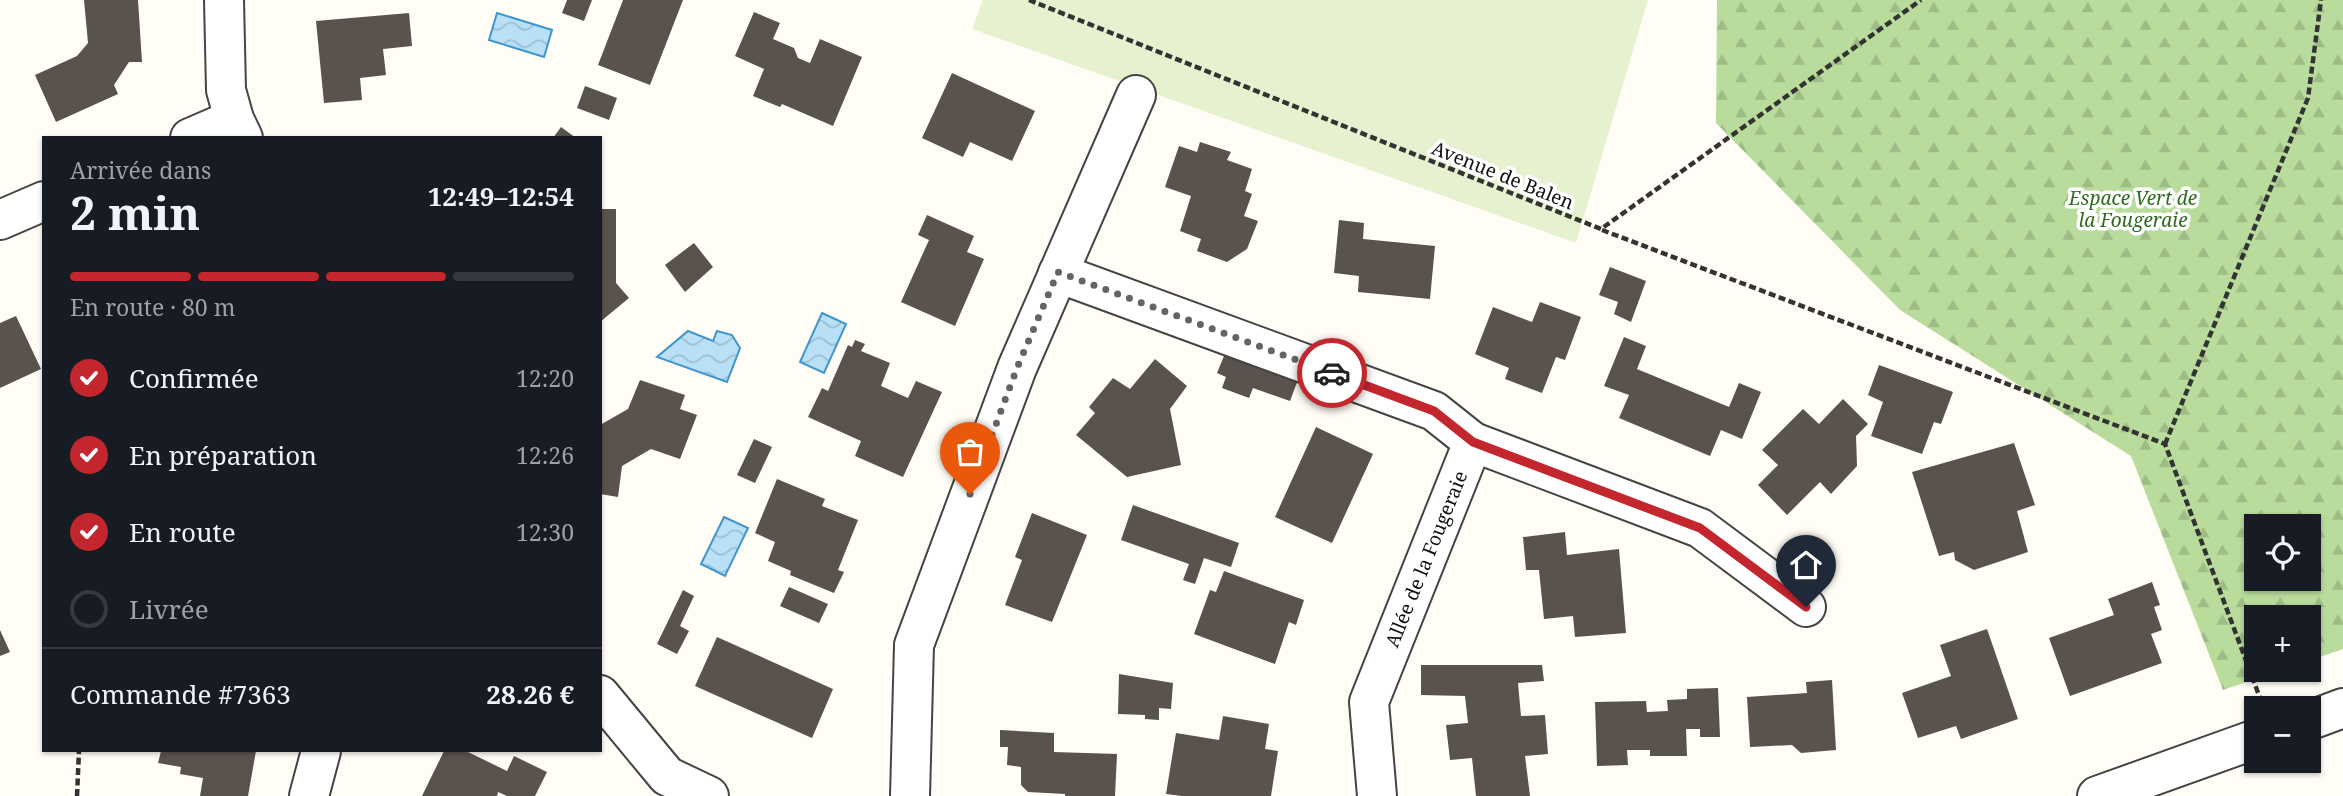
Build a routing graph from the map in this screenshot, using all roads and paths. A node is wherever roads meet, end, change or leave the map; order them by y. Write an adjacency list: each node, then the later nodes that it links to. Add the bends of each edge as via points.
1 (224, 0): 6 (street, via 226,90)
2 (1029, 0): 10 (path, Avenue de Balen)
3 (1921, 0): 10 (path)
4 (2321, 0): 13 (path, via 2308,98)
5 (1136, 95): 11 (street)
6 (239, 129): 7 (street)
7 (201, 136)
8 (42, 202): 9 (street)
9 (0, 220)
10 (1601, 229): 13 (path, Avenue de Balen)
11 (1058, 272): 12 (street, via 1434,411); 25 (street, via 1017,368 914,645)
12 (1473, 442): 14 (street, via 1700,528); 26 (street, Allée de la Fougeraie, via 1369,702)
13 (2165, 444): 15 (path)
14 (1806, 607)
15 (2259, 696)
16 (602, 697): 24 (street, via 667,776)
17 (2343, 708): 18 (street)
18 (2321, 716)
19 (2244, 743): 27 (street)
20 (79, 752): 22 (path)
21 (321, 752): 23 (street)
22 (77, 796)
23 (309, 796)
24 (709, 796)
25 (910, 796)
26 (1377, 796)
27 (2097, 796)

